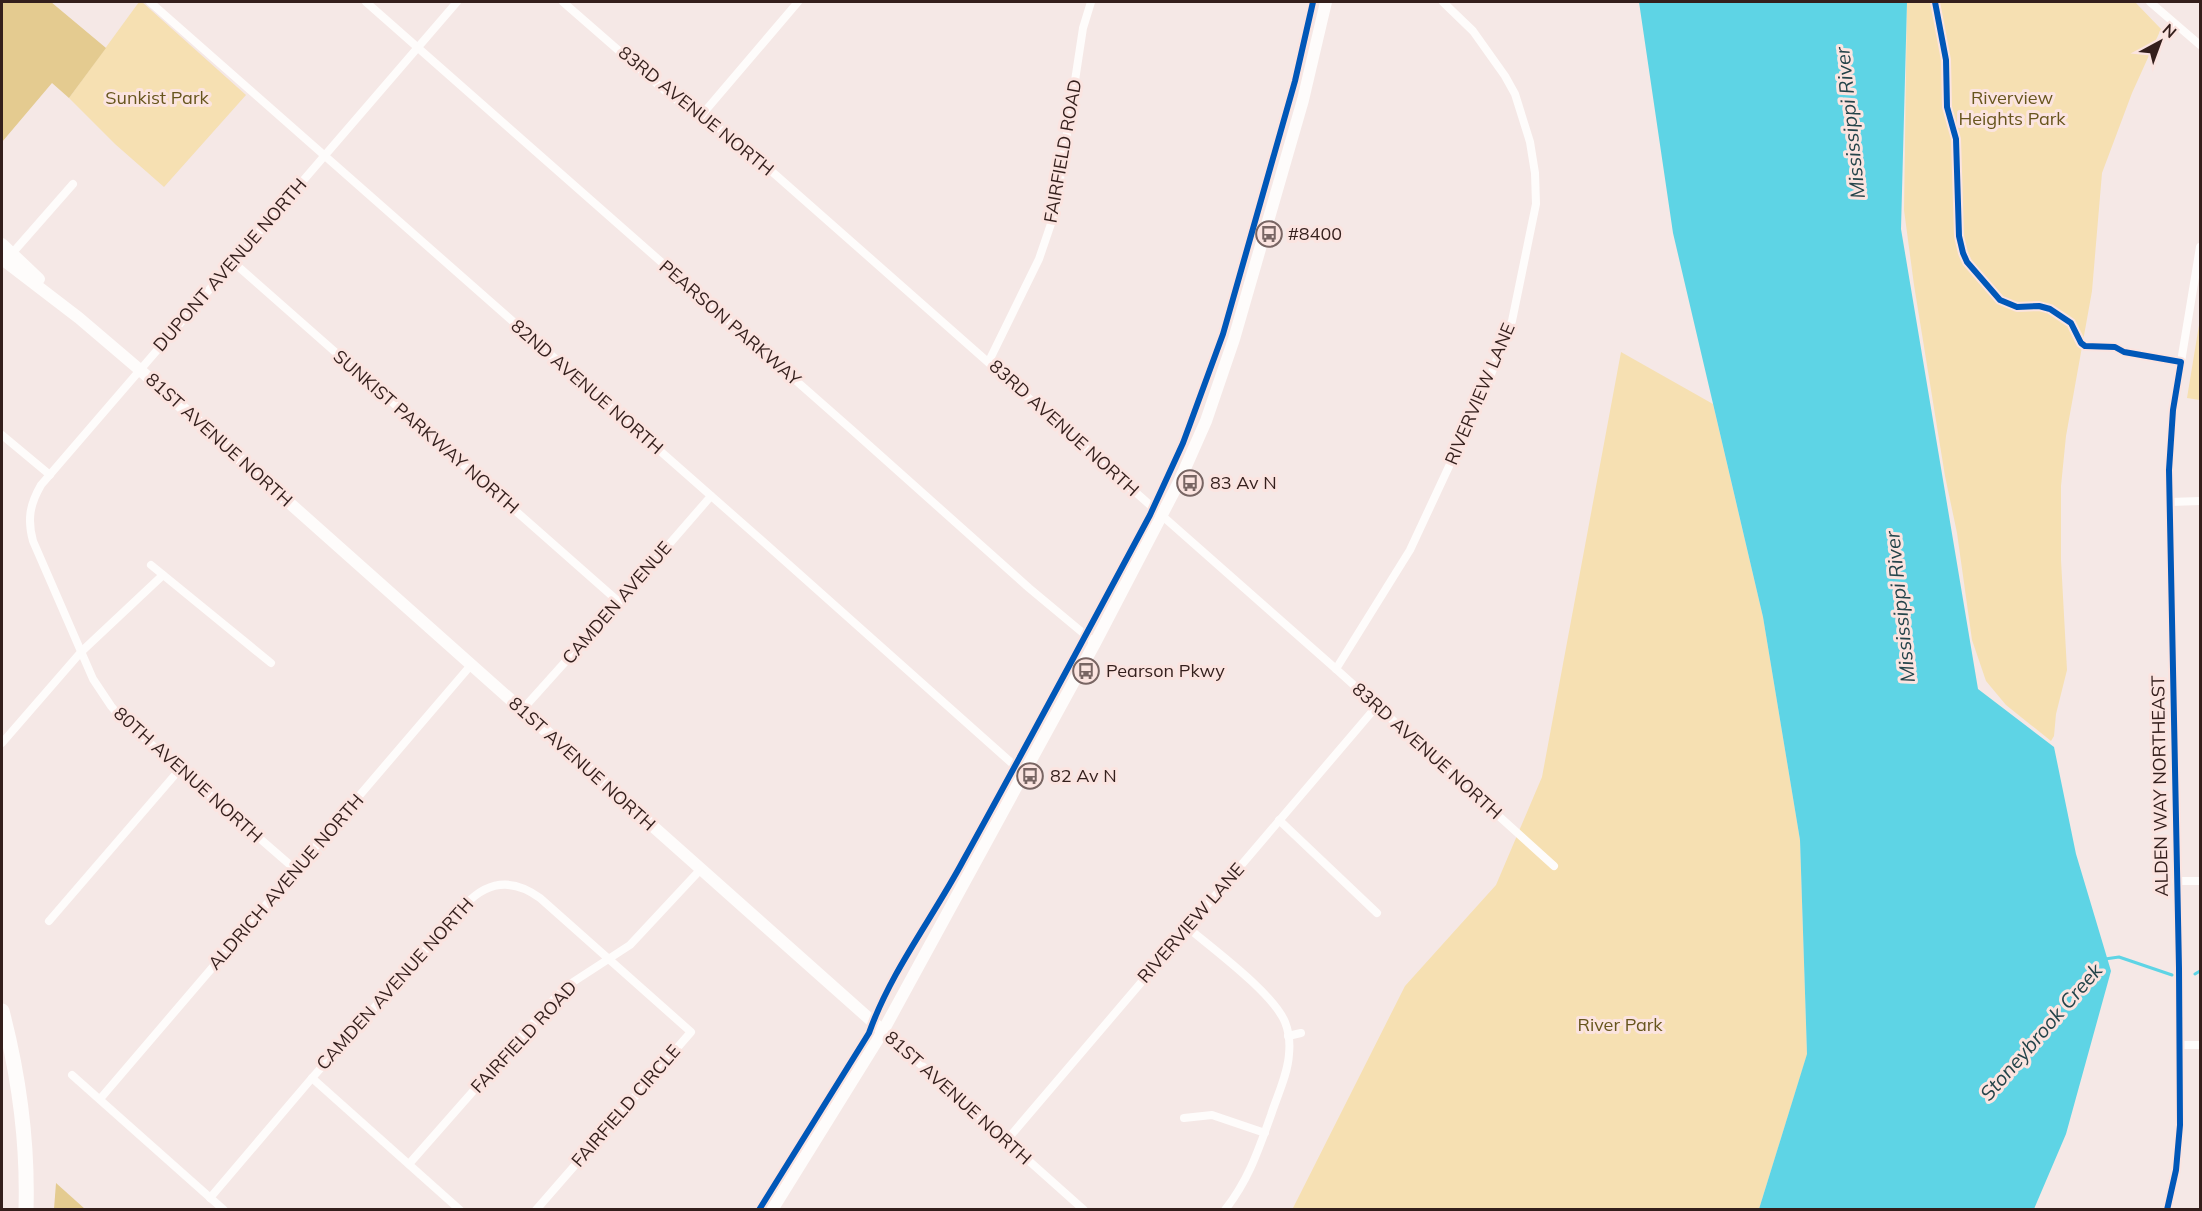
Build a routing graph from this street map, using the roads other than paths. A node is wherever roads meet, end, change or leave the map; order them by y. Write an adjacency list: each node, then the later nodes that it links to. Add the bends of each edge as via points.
1 (150, 2): 13 (street, 82ND AVENUE NORTH)
2 (366, 2): 11 (street, PEARSON PARKWAY)
3 (457, 2): 11 (street, DUPONT AVENUE NORTH)
4 (563, 2): 12 (street, 83RD AVENUE NORTH)
5 (798, 2): 12 (street)
6 (1091, 2): 20 (street, FAIRFIELD ROAD, via 1083,28 1055,212 1039,259)
7 (1326, 2): 28 (street, via 1303,100 1224,370 1198,441)
8 (1443, 2): 37 (street, RIVERVIEW LANE, via 1473,31 1515,93 1530,142 1536,204 1512,321 1486,387 1410,550)
9 (2151, 2): 10 (street)
10 (2200, 45)
11 (417, 47): 13 (street, DUPONT AVENUE NORTH); 33 (street, PEARSON PARKWAY)
12 (700, 117): 20 (street, 83RD AVENUE NORTH, via 735,139)
13 (324, 156): 18 (street, DUPONT AVENUE NORTH); 25 (street, 82ND AVENUE NORTH)
14 (73, 184): 17 (street)
15 (2, 244): 17 (street, 81ST AVENUE NORTH)
16 (2200, 247): 21 (street, ALDEN WAY NORTHEAST)
17 (6, 258): 22 (street, 81ST AVENUE NORTH)
18 (233, 262): 22 (street, DUPONT AVENUE NORTH); 32 (street, SUNKIST PARKWAY NORTH)
19 (2124, 352): 21 (street)
20 (988, 362): 28 (street, 83RD AVENUE NORTH)
21 (2181, 362): 27 (street, ALDEN WAY NORTHEAST, via 2171,437)
22 (140, 370): 24 (street, DUPONT AVENUE NORTH); 36 (street, 81ST AVENUE NORTH)
23 (2, 435): 24 (street)
24 (50, 475): 29 (street, DUPONT AVENUE NORTH, via 33,498 29,512)
25 (711, 496): 32 (street, CAMDEN AVENUE); 42 (street, 82ND AVENUE NORTH)
26 (2200, 501): 27 (street)
27 (2170, 502): 47 (street, ALDEN WAY NORTHEAST)
28 (1162, 516): 33 (street); 37 (street, 83RD AVENUE NORTH)
29 (33, 541): 34 (street, 80TH AVENUE NORTH)
30 (152, 565): 31 (street)
31 (163, 575): 34 (street); 35 (street)
32 (619, 602): 39 (street, CAMDEN AVENUE)
33 (1095, 643): 42 (street)
34 (81, 652): 40 (street); 41 (street, 80TH AVENUE NORTH, via 93,679 121,718)
35 (270, 663)
36 (471, 665): 39 (street, 81ST AVENUE NORTH); 45 (street, ALDRICH AVENUE NORTH)
37 (1336, 669): 38 (street, 83RD AVENUE NORTH)
38 (1376, 707): 43 (street, RIVERVIEW LANE); 44 (street, 83RD AVENUE NORTH)
39 (522, 710): 46 (street, 81ST AVENUE NORTH)
40 (2, 742)
41 (180, 769): 45 (street, 80TH AVENUE NORTH); 50 (street)
42 (1025, 772): 54 (street)
43 (1279, 820): 49 (street); 51 (street, RIVERVIEW LANE)
44 (1554, 866)
45 (296, 870): 61 (street, ALDRICH AVENUE NORTH)
46 (700, 870): 52 (street, FAIRFIELD ROAD, via 630,945); 54 (street, 81ST AVENUE NORTH)
47 (2176, 881): 48 (street); 57 (street, ALDEN WAY NORTHEAST)
48 (2200, 881)
49 (1377, 913)
50 (49, 921)
51 (1187, 927): 56 (street, via 1265,994 1285,1022); 64 (street, RIVERVIEW LANE)
52 (608, 959): 60 (street, CAMDEN AVENUE NORTH, via 529,890 502,885 488,887 466,903); 65 (street, FAIRFIELD ROAD, via 556,997); 70 (street, FAIRFIELD CIRCLE, via 691,1032)
53 (2, 1011): 67 (highway, via 22,1114)
54 (883, 1031): 64 (street, 81ST AVENUE NORTH); 71 (street)
55 (1301, 1034): 56 (street)
56 (1288, 1036): 63 (street, via 1289,1056)
57 (2179, 1045): 58 (street); 74 (street, ALDEN WAY NORTHEAST, via 2179,1146)
58 (2200, 1045)
59 (72, 1075): 61 (street)
60 (312, 1078): 65 (street); 66 (street, CAMDEN AVENUE NORTH)
61 (100, 1099): 66 (street)
62 (1184, 1118): 63 (street, via 1212,1115)
63 (1265, 1132): 73 (street, via 1246,1180)
64 (1006, 1140): 72 (street, 81ST AVENUE NORTH)
65 (409, 1164): 69 (street)
66 (210, 1198): 68 (street)
67 (26, 1209)
68 (224, 1209)
69 (460, 1209)
70 (536, 1209)
71 (772, 1209)
72 (1084, 1209)
73 (1225, 1209)
74 (2167, 1209)

